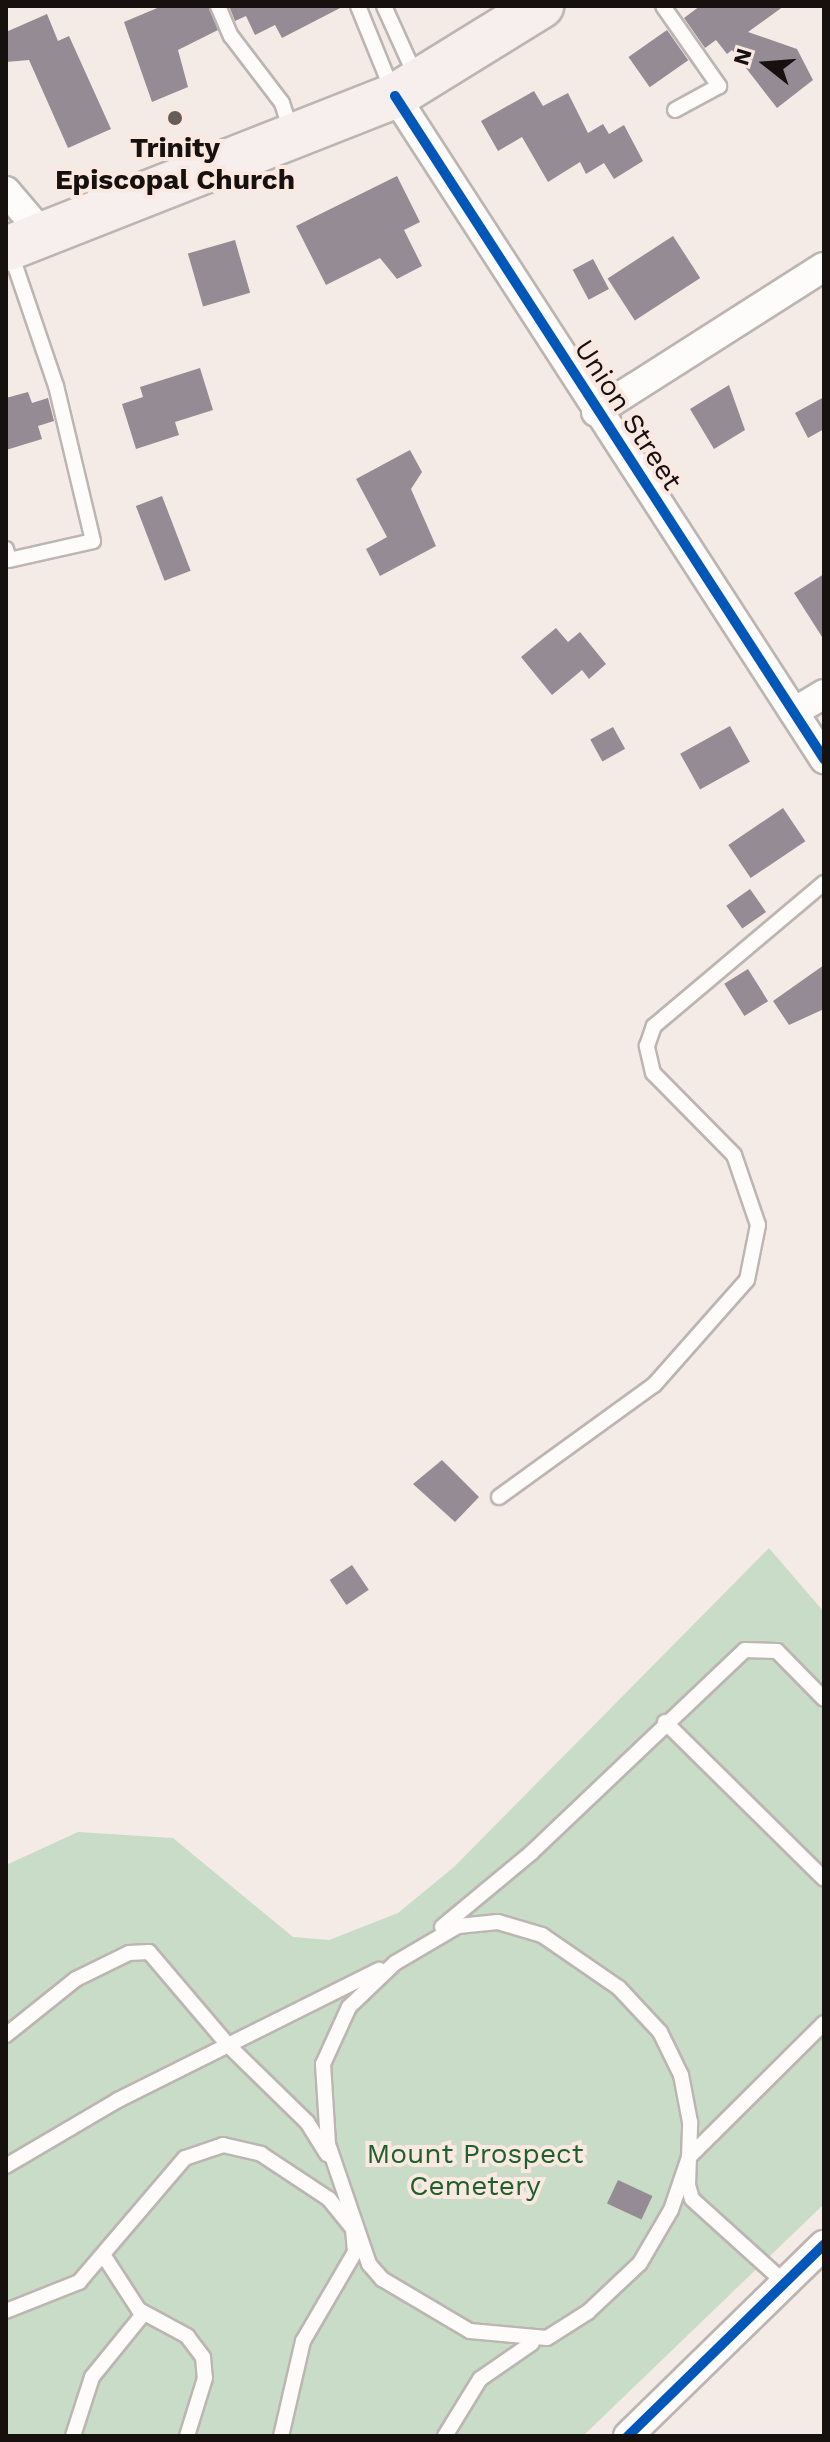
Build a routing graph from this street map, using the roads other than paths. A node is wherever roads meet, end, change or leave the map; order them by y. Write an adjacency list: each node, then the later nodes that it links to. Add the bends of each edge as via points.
1 (218, 6): 8 (lane, via 231,36 282,103)
2 (358, 6): 6 (lane)
3 (384, 6): 6 (lane)
4 (663, 6): 7 (lane, via 719,86)
5 (520, 12): 6 (main road)
6 (406, 88): 8 (main road); 12 (street, Union Street)
7 (675, 110)
8 (294, 137): 10 (main road)
9 (6, 191): 10 (street)
10 (20, 245): 13 (lane, via 93,541 9,560)
11 (824, 267): 12 (street)
12 (596, 412): 15 (street, Union Street)
13 (6, 549)
14 (824, 694): 15 (street)
15 (794, 712): 16 (street, Union Street)
16 (824, 759)
17 (824, 883): 18 (lane, via 669,1012 647,1046 653,1073 734,1155 758,1225 747,1280 654,1385)
18 (499, 1497)
19 (824, 1699): 20 (lane, via 777,1651 760,1646 745,1650)
20 (665, 1722): 21 (lane); 22 (lane, via 531,1853)
21 (824, 1879)
22 (395, 1963): 25 (lane); 26 (lane, via 458,1926 498,1922 542,1935 619,1988 660,2032 681,2075); 28 (lane, via 332,2032 323,2102)
23 (824, 2023): 26 (lane)
24 (6, 2035): 25 (lane, via 76,1979 129,1953 149,1952)
25 (229, 2046): 27 (lane); 28 (lane, via 298,2111)
26 (689, 2157): 32 (lane, via 692,2199); 35 (lane, via 671,2210 640,2263 588,2312)
27 (6, 2166)
28 (336, 2168): 29 (lane)
29 (353, 2229): 31 (lane, via 302,2179 261,2154 223,2145 185,2158); 35 (lane, via 382,2279 422,2305 470,2331); 38 (lane, via 345,2280 303,2341)
30 (823, 2246): 32 (street)
31 (104, 2256): 33 (lane, via 79,2282); 34 (lane)
32 (785, 2283): 40 (street)
33 (6, 2311)
34 (144, 2313): 36 (lane, via 92,2377); 37 (lane, via 187,2336 203,2357 205,2378)
35 (547, 2338): 39 (lane, via 502,2358)
36 (73, 2436)
37 (187, 2436)
38 (281, 2436)
39 (445, 2436)
40 (628, 2436)

